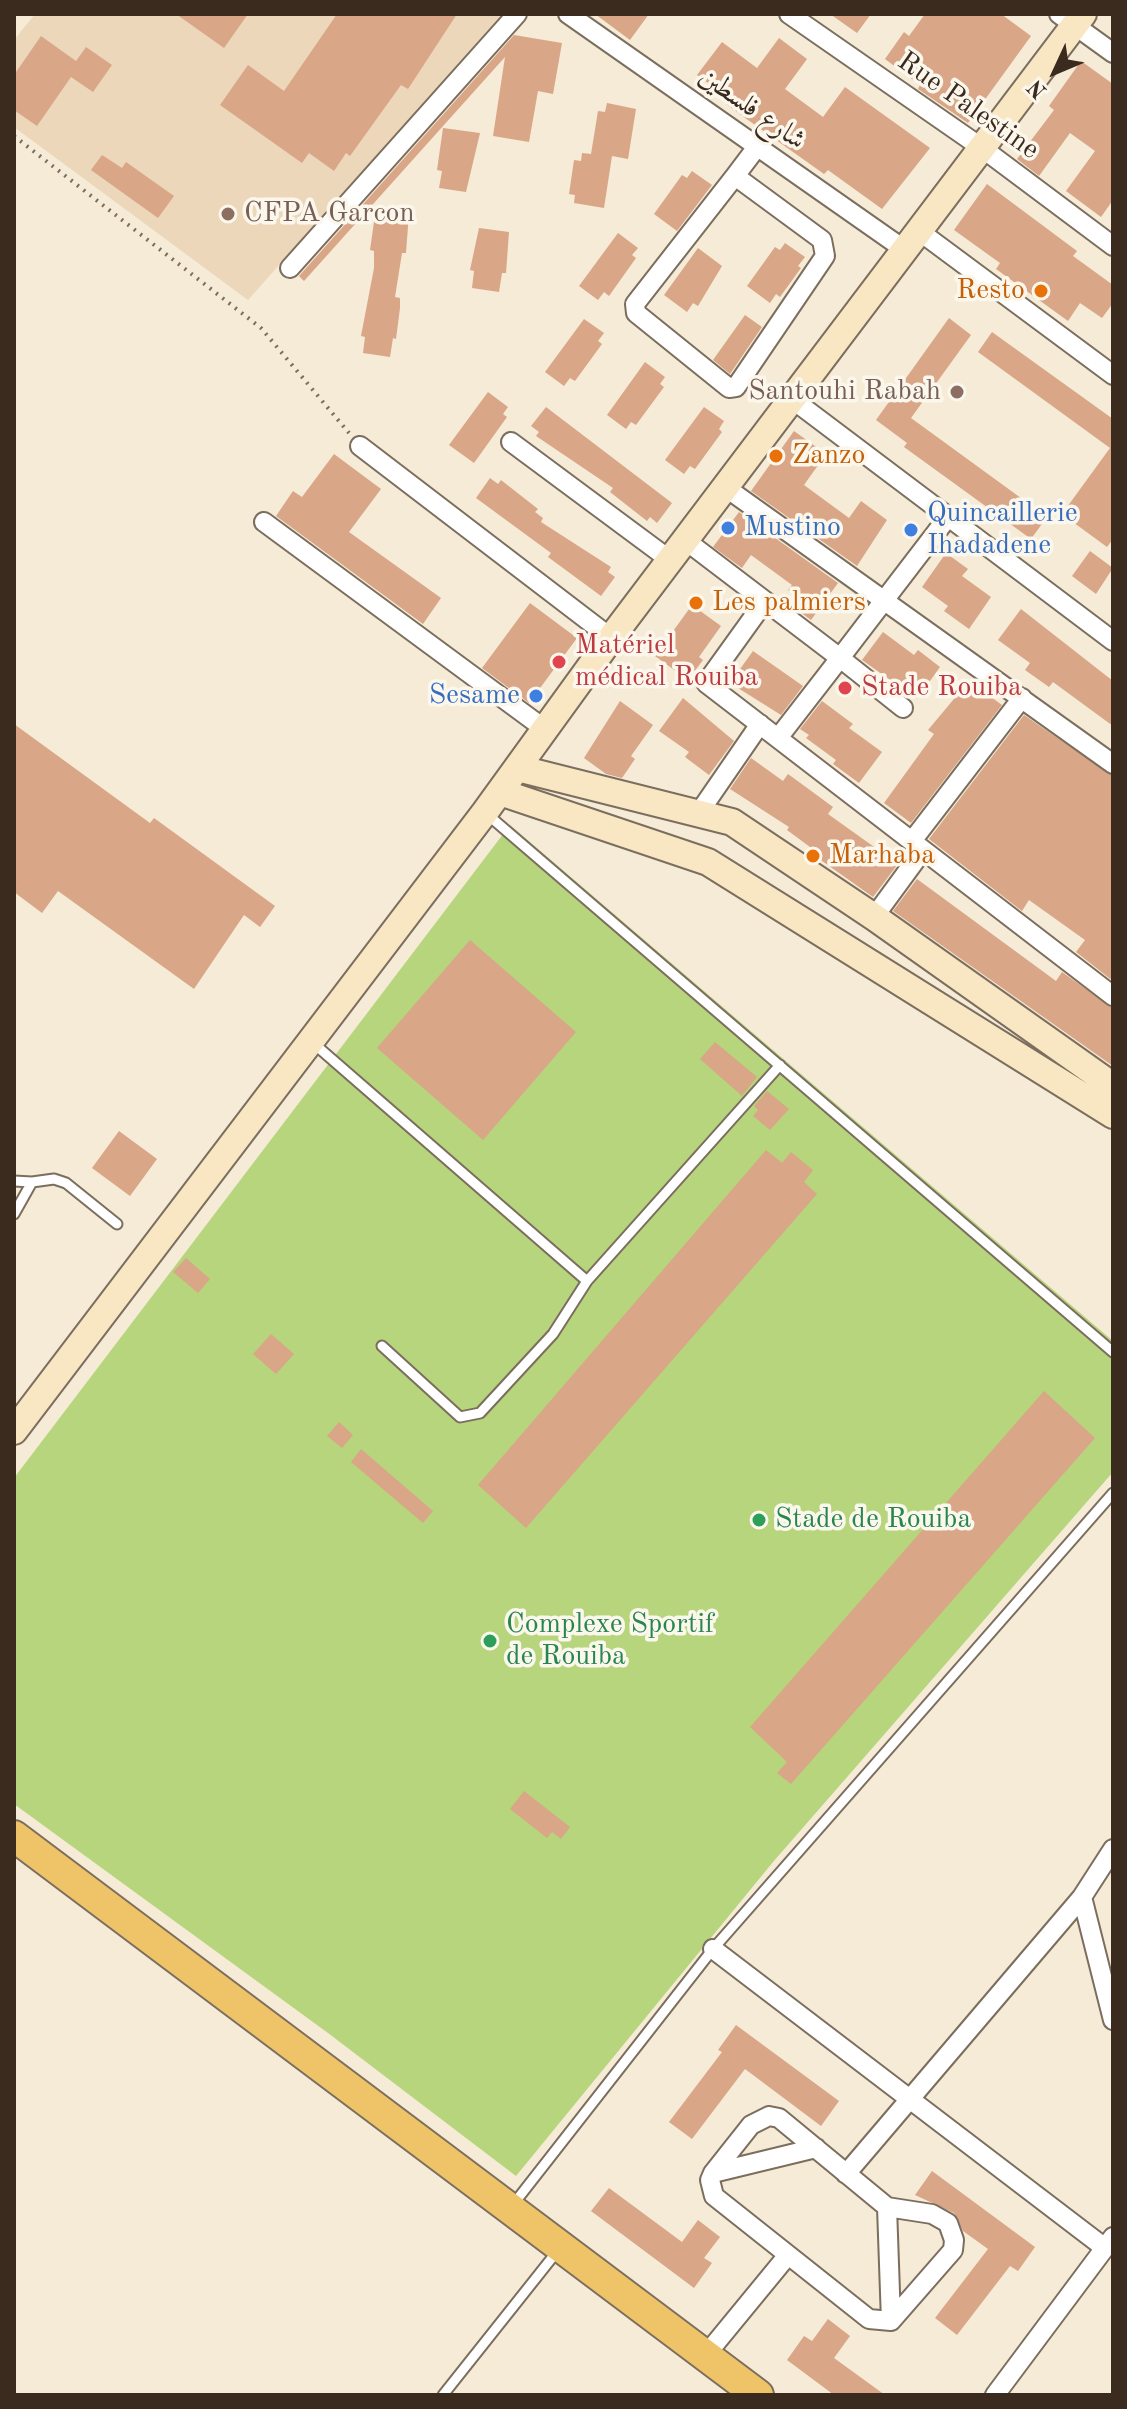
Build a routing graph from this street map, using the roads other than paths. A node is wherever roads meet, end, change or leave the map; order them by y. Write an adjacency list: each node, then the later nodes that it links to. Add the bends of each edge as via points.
1 (517, 14): 11 (street)
2 (568, 14): 6 (street, شارع فلسطين)
3 (789, 14): 7 (street, Rue Palestine)
4 (1072, 18): 5 (street); 7 (street)
5 (1113, 53)
6 (757, 147): 8 (street); 9 (street, شارع فلسطين)
7 (982, 148): 9 (street); 10 (street, Rue Palestine)
8 (735, 176): 8 (street, via 635,304 636,313 729,388 736,387 825,256 822,240)
9 (912, 241): 12 (street, شارع فلسطين); 13 (street)
10 (1113, 246)
11 (290, 268)
12 (1113, 375)
13 (792, 399): 16 (street); 17 (street)
14 (511, 442): 19 (street)
15 (360, 446): 22 (street)
16 (725, 487): 19 (street); 20 (street)
17 (948, 517): 20 (street); 23 (street)
18 (264, 522): 28 (street)
19 (678, 550): 21 (street); 22 (street)
20 (886, 600): 24 (street); 25 (street)
21 (765, 601): 24 (street); 27 (street, via 706,683)
22 (611, 638): 28 (street)
23 (1113, 641)
24 (840, 658): 26 (street); 29 (street)
25 (1022, 698): 30 (street); 34 (street)
26 (903, 708)
27 (760, 724): 29 (street); 33 (street)
28 (546, 730): 31 (street)
29 (778, 738): 34 (street)
30 (1113, 764)
31 (517, 768): 32 (street); 33 (street)
32 (493, 802): 37 (street); 38 (lane); 40 (street, via 708,862)
33 (698, 814): 35 (street, via 732,822)
34 (917, 845): 35 (street); 36 (street)
35 (874, 917): 39 (street)
36 (1113, 996)
37 (309, 1039): 45 (lane); 48 (street)
38 (780, 1065): 45 (lane); 47 (lane)
39 (1113, 1086)
40 (1113, 1115)
41 (14, 1181): 42 (lane)
42 (32, 1182): 43 (lane); 44 (lane, via 66,1183)
43 (14, 1214)
44 (117, 1224)
45 (587, 1281): 46 (lane, via 553,1334 480,1413 460,1417)
46 (382, 1346)
47 (1113, 1352)
48 (14, 1430)
49 (1113, 1493): 53 (lane)
50 (14, 1836): 60 (main road)
51 (1113, 1849): 52 (street)
52 (1082, 1897): 54 (street); 55 (street)
53 (713, 1949): 55 (street); 60 (lane)
54 (1113, 2020)
55 (908, 2098): 58 (street); 61 (street)
56 (816, 2148): 57 (street); 57 (street, via 769,2116 751,2125); 58 (street)
57 (713, 2173): 63 (street, via 714,2196)
58 (846, 2174): 59 (street)
59 (887, 2207): 64 (street); 64 (street, via 941,2217 954,2240 948,2258)
60 (510, 2208): 62 (main road)
61 (1109, 2242): 68 (street)
62 (561, 2247): 65 (main road); 66 (lane)
63 (788, 2255): 64 (street, via 869,2319); 65 (street)
64 (891, 2321)
65 (705, 2356): 67 (main road)
66 (443, 2395)
67 (758, 2395)
68 (995, 2395)

